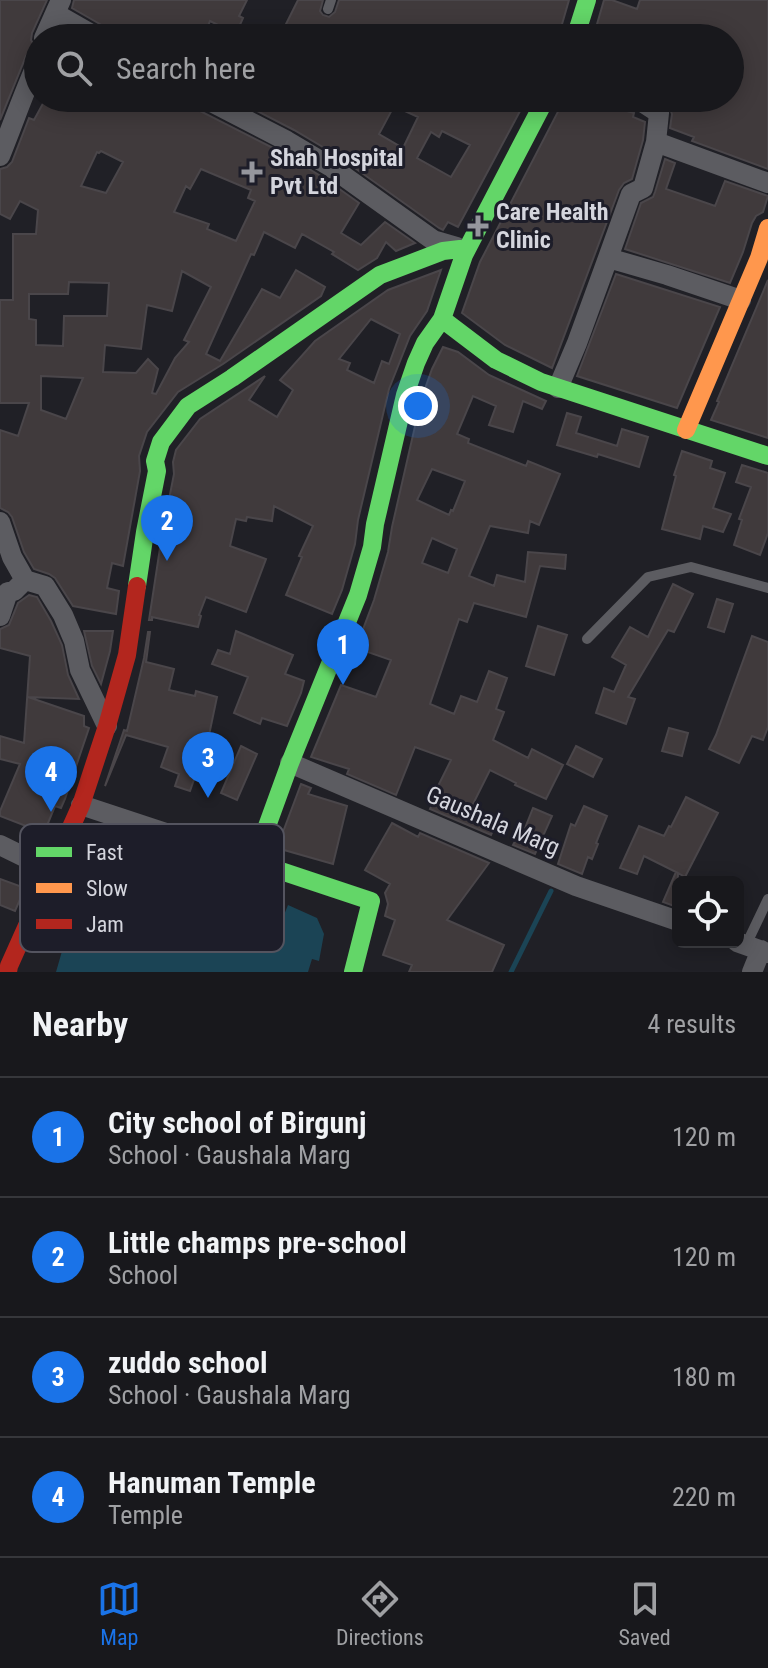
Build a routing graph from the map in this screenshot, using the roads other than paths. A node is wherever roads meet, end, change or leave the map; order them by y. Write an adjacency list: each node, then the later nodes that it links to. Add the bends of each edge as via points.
1 (587, 0): 4 (street)
2 (59, 7): 3 (street)
3 (80, 24)
4 (579, 24)
5 (24, 93): 10 (street)
6 (231, 112): 13 (street, via 331,167 433,240)
7 (538, 112): 13 (street)
8 (657, 112): 9 (street)
9 (656, 142): 11 (street); 14 (street, via 643,188 631,194)
10 (0, 156)
11 (768, 183)
12 (768, 228): 15 (street)
13 (462, 252): 16 (street); 25 (street, via 443,251 380,275 179,417 155,461 127,655)
14 (608, 258): 15 (street); 17 (street)
15 (741, 300): 18 (street)
16 (442, 319): 17 (street, via 496,360); 26 (street, via 425,343 405,395 358,595)
17 (558, 388): 18 (street)
18 (686, 430): 19 (street)
19 (768, 456)
20 (0, 522): 21 (street)
21 (25, 580): 23 (street, via 8,592); 25 (street, via 45,586 63,615 80,670)
22 (768, 588): 24 (lane, via 691,567 648,577)
23 (0, 616)
24 (587, 639)
25 (107, 726): 27 (street)
26 (290, 763): 30 (street); 35 (street, Gaushala Marg, via 576,886)
27 (81, 805): 28 (street); 29 (street)
28 (72, 824)
29 (139, 824)
30 (268, 824)
31 (0, 845): 32 (street)
32 (20, 855)
33 (284, 872): 39 (street, via 371,901)
34 (768, 899): 37 (lane)
35 (672, 919)
36 (20, 937): 38 (street)
37 (753, 948): 40 (street)
38 (6, 967)
39 (353, 972)
40 (752, 972)

